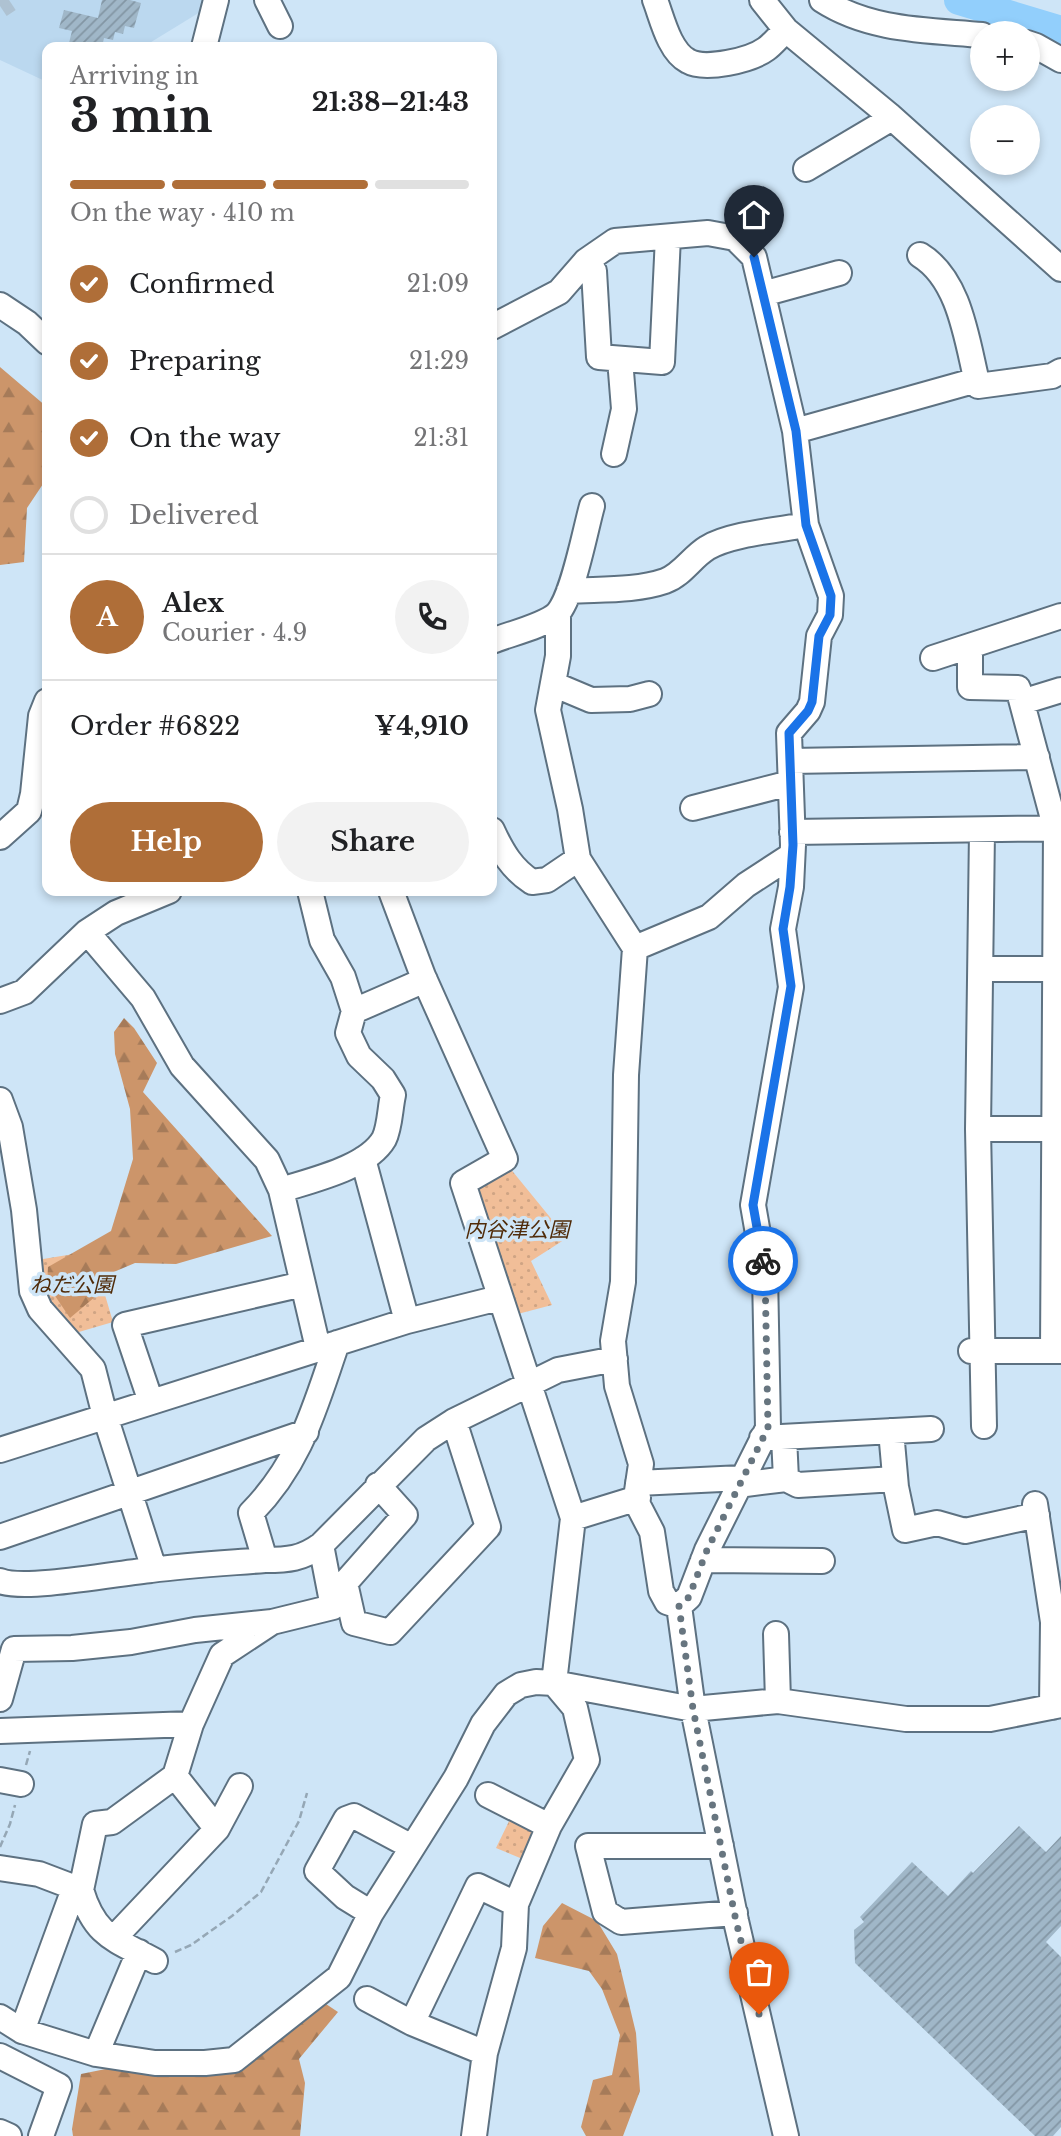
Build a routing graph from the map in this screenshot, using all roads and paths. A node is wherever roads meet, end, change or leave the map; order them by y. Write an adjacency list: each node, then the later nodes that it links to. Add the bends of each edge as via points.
1 (216, 0): 9 (street)
2 (267, 0): 6 (street)
3 (654, 0): 7 (street, via 674,45 687,61 704,65 737,61 766,49)
4 (762, 0): 7 (street)
5 (822, 0): 8 (street, via 881,25)
6 (279, 26)
7 (786, 30): 12 (street)
8 (970, 34)
9 (205, 42)
10 (1040, 48): 11 (street)
11 (1061, 60)
12 (892, 118): 13 (street); 17 (street)
13 (806, 170)
14 (668, 237): 16 (street, via 615,241); 19 (street, via 708,233 735,238 754,257); 23 (street, via 662,362)
15 (920, 255): 25 (street, via 933,263 947,284)
16 (586, 261): 22 (street, via 559,292); 23 (street, via 594,271 599,357)
17 (1061, 269)
18 (839, 273): 19 (street)
19 (763, 293): 26 (street)
20 (0, 305): 21 (street)
21 (37, 324)
22 (497, 324)
23 (621, 359): 27 (street, via 624,410)
24 (1061, 371): 25 (street, via 978,386)
25 (977, 380): 26 (street)
26 (796, 431): 29 (street)
27 (614, 454)
28 (592, 506): 30 (street)
29 (806, 525): 30 (street, via 724,540 666,580); 41 (street, via 831,596 830,615 819,636 812,702 789,733)
30 (564, 602): 32 (street, via 548,620); 35 (street)
31 (1061, 616): 33 (street)
32 (497, 639)
33 (970, 646): 34 (street); 38 (street, via 970,687 1018,688)
34 (933, 658)
35 (553, 684): 37 (street, via 591,701); 48 (street, via 548,709)
36 (1061, 690): 38 (street)
37 (649, 694)
38 (1022, 702): 40 (street)
39 (42, 714): 45 (street, via 29,811)
40 (1046, 763): 41 (street); 43 (street)
41 (790, 772): 42 (street); 47 (street)
42 (693, 808)
43 (1059, 829): 44 (street); 55 (street)
44 (982, 831): 47 (street); 54 (street)
45 (0, 837)
46 (497, 841): 48 (street, via 518,873 532,882 547,880)
47 (792, 844): 53 (street, via 709,917); 79 (street, via 783,929 791,986 753,1205 765,1274 768,1428)
48 (578, 859): 53 (street)
49 (157, 896): 52 (street, via 116,913)
50 (311, 896): 58 (street, via 322,940 343,977)
51 (393, 896): 56 (street)
52 (87, 932): 57 (street, via 24,992); 63 (street, via 143,998 181,1066 267,1160)
53 (635, 948): 70 (street, via 626,1075 623,1282)
54 (982, 969): 55 (street); 60 (street)
55 (1058, 969): 61 (street)
56 (425, 980): 58 (street); 65 (street, via 505,1159 463,1183)
57 (0, 1001)
58 (354, 1011): 62 (street, via 348,1033 359,1056 393,1095 384,1138)
59 (0, 1100): 73 (street, via 10,1127 24,1210 32,1291 40,1309 93,1369)
60 (978, 1129): 61 (street); 68 (street)
61 (1058, 1129): 69 (street)
62 (363, 1159): 63 (street); 66 (street)
63 (281, 1190): 64 (street)
64 (303, 1284): 67 (street); 72 (street, via 125,1325)
65 (499, 1298): 66 (street); 71 (street)
66 (407, 1321): 67 (street)
67 (328, 1346): 72 (street); 78 (street)
68 (976, 1351): 69 (street); 75 (street)
69 (1057, 1351)
70 (615, 1359): 71 (street, via 558,1370); 85 (street, via 617,1386 641,1464)
71 (528, 1386): 74 (street); 87 (street)
72 (151, 1402): 73 (street)
73 (105, 1416): 80 (street); 86 (street)
74 (454, 1421): 84 (street, via 426,1439); 84 (street, via 488,1527 390,1632 354,1623 345,1583 405,1515)
75 (984, 1426)
76 (931, 1429): 77 (street)
77 (891, 1431): 79 (street); 82 (street)
78 (306, 1432): 86 (street); 90 (street, via 272,1492 251,1513)
79 (773, 1438): 81 (street); 83 (street)
80 (0, 1450)
81 (786, 1479): 82 (street, via 798,1485); 83 (street)
82 (895, 1479): 101 (street, via 905,1530 937,1523 965,1531 1036,1510 1053,1622)
83 (740, 1482): 85 (street); 91 (street)
84 (378, 1485): 89 (street)
85 (638, 1491): 87 (street); 95 (street, via 638,1505 652,1532 661,1591 667,1602)
86 (131, 1493): 88 (street); 93 (street)
87 (573, 1518): 98 (street)
88 (0, 1537)
89 (321, 1545): 90 (street, via 306,1556); 96 (street, via 333,1607)
90 (265, 1560): 93 (street)
91 (704, 1560): 92 (street); 95 (street, via 689,1597)
92 (822, 1561)
93 (154, 1569): 94 (street, via 32,1584)
94 (0, 1581)
95 (679, 1606): 102 (street)
96 (272, 1622): 99 (street, via 72,1648 14,1649); 103 (street, via 222,1655)
97 (776, 1634): 100 (street)
98 (554, 1683): 102 (street); 109 (street, via 575,1709 587,1760); 112 (street, via 528,1684 506,1694 483,1724 456,1778)
99 (2, 1685)
100 (778, 1700): 101 (street, via 905,1719 990,1719); 102 (street)
101 (1057, 1706)
102 (693, 1709): 111 (street)
103 (191, 1724): 104 (street); 105 (street)
104 (0, 1731)
105 (175, 1776): 110 (street); 114 (street, via 112,1822 95,1824)
106 (240, 1786): 110 (street)
107 (307, 1793): 119 (path, via 299,1821 261,1892 191,1945)
108 (488, 1796): 109 (street)
109 (549, 1826): 115 (street)
110 (217, 1829): 118 (street)
111 (721, 1846): 117 (street); 117 (street, via 588,1846 605,1913 621,1922)
112 (412, 1847): 116 (street); 116 (street, via 354,1816 346,1819 317,1871)
113 (2, 1874): 114 (street, via 39,1874)
114 (81, 1890): 118 (street, via 88,1914); 123 (street, via 70,1900)
115 (516, 1904): 122 (street, via 478,1886); 124 (street, via 514,1948)
116 (371, 1913): 125 (street, via 339,1978 234,2060 155,2063)
117 (734, 1913): 131 (street)
118 (114, 1938): 119 (street)
119 (147, 1956): 125 (street)
120 (367, 1999): 122 (street)
121 (0, 2017): 123 (street)
122 (412, 2023): 124 (street)
123 (22, 2031): 125 (street)
124 (485, 2053): 130 (street)
125 (96, 2054)
126 (0, 2056): 128 (street, via 59,2086)
127 (0, 2132): 129 (street)
128 (44, 2134)
129 (9, 2136)
130 (474, 2136)
131 (786, 2136)

